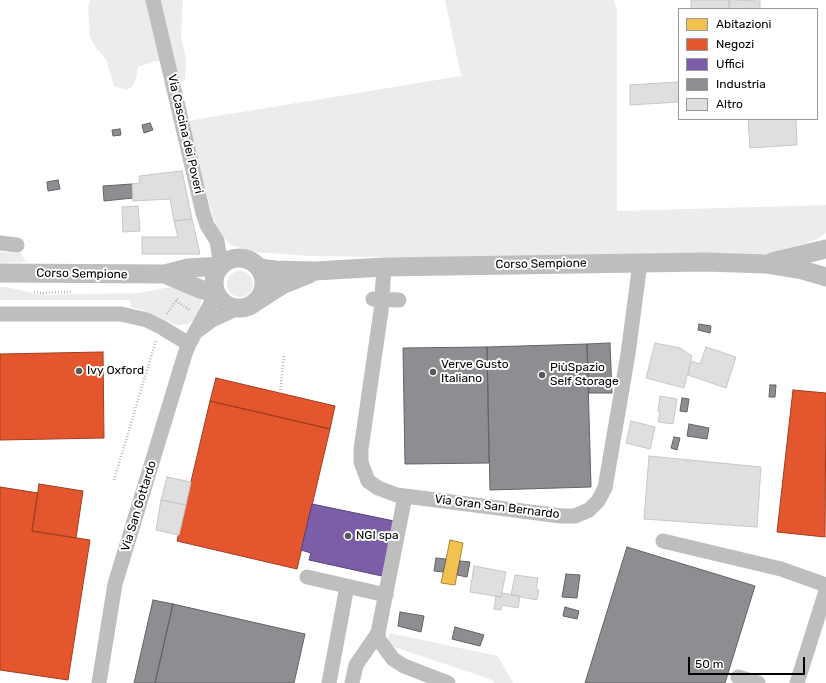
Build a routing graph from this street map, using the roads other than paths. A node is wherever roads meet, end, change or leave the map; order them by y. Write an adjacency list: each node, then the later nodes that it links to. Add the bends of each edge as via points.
1 (153, 0): 7 (street, Via Cascina dei Poveri, via 203,213 217,241)
2 (0, 243): 3 (street)
3 (17, 244)
4 (826, 249): 6 (main road, Corso Sempione)
5 (640, 263): 6 (main road, Corso Sempione); 8 (main road, Corso Sempione); 21 (street, Via Gran San Bernardo, via 628,354 605,488 589,510 575,516 561,516)
6 (766, 264): 13 (main road, Corso Sempione)
7 (221, 266): 9 (main road, via 240,258 248,259); 12 (main road, Corso Sempione, via 188,268); 14 (main road, via 214,279)
8 (384, 267): 10 (main road, Corso Sempione); 15 (street, Via Gran San Bernardo)
9 (259, 268): 10 (main road, Corso Sempione); 17 (main road, via 264,287)
10 (315, 271): 17 (main road, Corso Sempione, via 282,286)
11 (0, 273): 12 (main road, Corso Sempione)
12 (165, 274): 14 (main road, Corso Sempione)
13 (826, 277)
14 (216, 294): 18 (main road, via 224,304); 20 (street, Via San Gottardo)
15 (377, 299): 16 (street); 21 (street, Via Gran San Bernardo, via 361,462 368,481 378,488)
16 (399, 300)
17 (258, 301): 18 (main road, via 251,306)
18 (236, 308): 20 (street, via 212,320)
19 (0, 314): 20 (street, via 121,314 142,319)
20 (192, 339): 30 (street, Via San Gottardo, via 115,584)
21 (405, 496): 27 (street)
22 (663, 542): 24 (street, via 781,569)
23 (307, 577): 25 (street)
24 (826, 585)
25 (347, 586): 27 (street); 31 (street)
26 (826, 591): 35 (street)
27 (386, 595): 28 (street)
28 (378, 633): 32 (street, via 356,665); 33 (street, via 379,640 393,659 404,666)
29 (738, 677): 34 (street)
30 (99, 683)
31 (329, 683)
32 (352, 683)
33 (448, 683)
34 (758, 683)
35 (797, 683)

